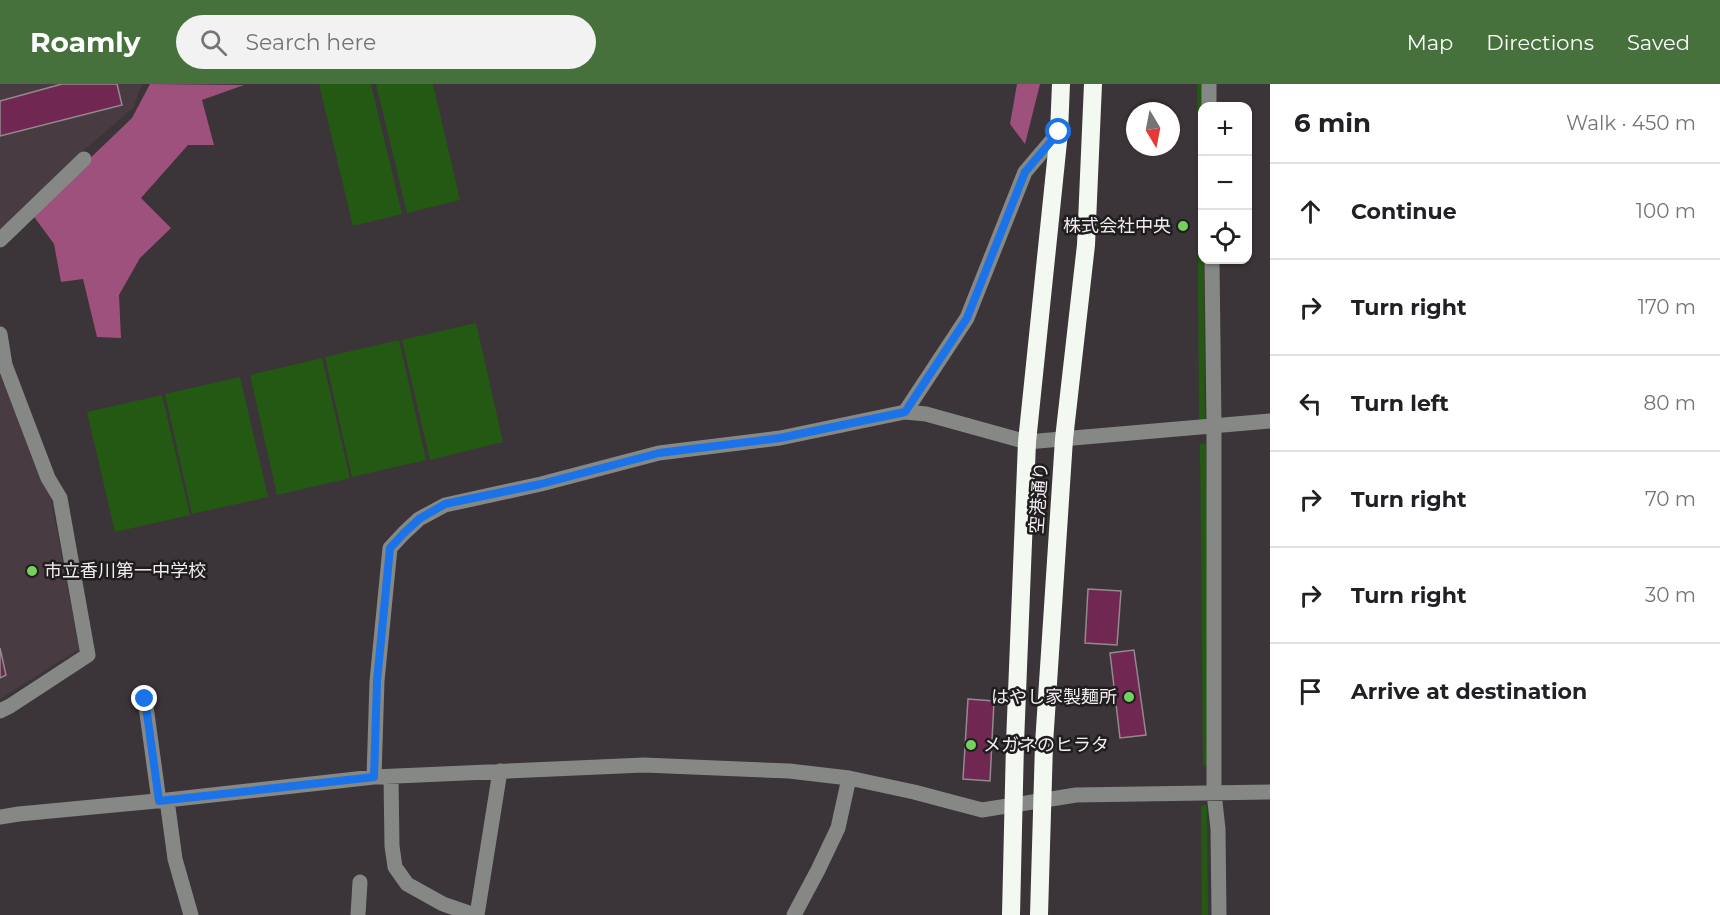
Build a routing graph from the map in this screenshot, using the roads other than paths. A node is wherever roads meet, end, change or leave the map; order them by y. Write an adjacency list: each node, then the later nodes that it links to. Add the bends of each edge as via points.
1 (1061, 84): 5 (highway, 空港通り)
2 (1093, 84): 13 (highway, 空港通り, via 1086,245)
3 (1209, 84): 4 (street)
4 (1209, 102)
5 (1059, 132): 10 (street, via 1025,172 967,318); 14 (highway, 空港通り)
6 (84, 159): 7 (street)
7 (0, 240)
8 (1212, 264): 12 (street)
9 (0, 334): 16 (street, via 5,365 48,477 60,498 88,655)
10 (905, 412): 14 (street, via 926,414); 18 (street, via 780,438 659,453 445,504 419,519 390,548 377,681)
11 (1270, 421): 12 (street)
12 (1214, 425): 13 (street); 22 (street)
13 (1064, 439): 14 (street); 24 (highway, 空港通り)
14 (1028, 442): 25 (highway, 空港通り)
15 (145, 699): 23 (street)
16 (0, 711)
17 (500, 771): 19 (street); 20 (street, via 644,765 789,771); 30 (street)
18 (374, 777): 19 (street); 23 (street)
19 (392, 777): 30 (street, via 395,867 407,884 443,904)
20 (849, 778): 25 (street, via 982,810); 31 (street, via 838,828)
21 (1270, 792): 22 (street)
22 (1214, 793): 24 (street, via 1076,795); 34 (street)
23 (163, 800): 26 (street); 28 (street)
24 (1042, 801): 25 (street); 33 (highway, 空港通り)
25 (1014, 805): 32 (highway, 空港通り)
26 (0, 818)
27 (360, 882): 29 (street)
28 (191, 915)
29 (358, 915)
30 (476, 915)
31 (794, 915)
32 (1011, 915)
33 (1039, 915)
34 (1219, 915)

